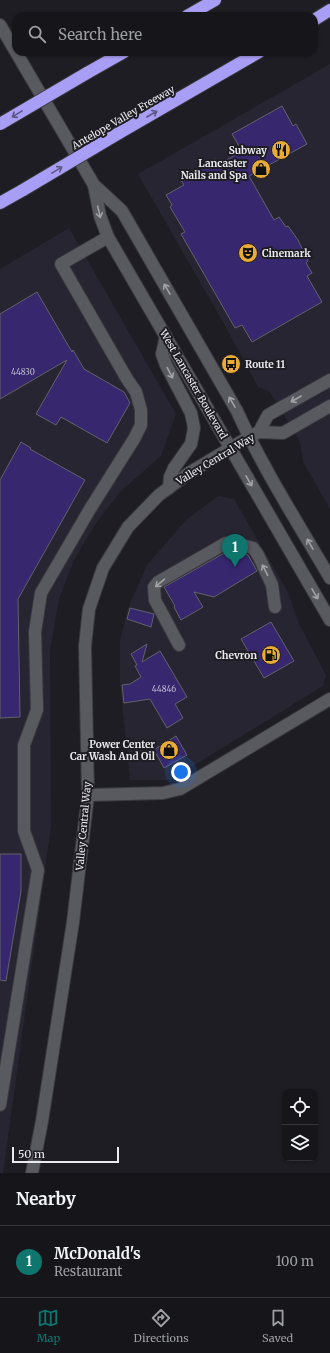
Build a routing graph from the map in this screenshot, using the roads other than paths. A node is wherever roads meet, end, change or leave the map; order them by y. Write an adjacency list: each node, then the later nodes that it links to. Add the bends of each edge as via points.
1 (215, 0): 3 (highway)
2 (330, 10): 4 (highway)
3 (194, 12)
4 (318, 18)
5 (0, 25): 6 (street, West Lancaster Boulevard)
6 (12, 45)
7 (18, 56): 11 (street, West Lancaster Boulevard)
8 (117, 56): 10 (highway, one-way to 10, bridge)
9 (252, 56): 12 (highway, Antelope Valley Freeway, one-way to 9, bridge)
10 (0, 124)
11 (94, 185): 13 (street, West Lancaster Boulevard, one-way to 13, via 100,216); 17 (street, West Lancaster Boulevard, one-way to 11, via 238,411 122,211)
12 (0, 203)
13 (108, 237): 14 (street, West Lancaster Boulevard); 26 (street, via 61,264 136,392 141,410 140,425 41,593 35,632 37,710 24,745 24,831 38,870)
14 (166, 336): 18 (street, West Lancaster Boulevard); 19 (street, one-way to 19, via 162,354 191,413 194,428 191,444 174,468)
15 (330, 380): 17 (street, Valley Central Way, one-way to 17, via 268,415)
16 (330, 406): 17 (street, Valley Central Way, via 283,433)
17 (254, 434): 18 (street, Valley Central Way); 20 (street, West Lancaster Boulevard, one-way to 17)
18 (230, 448): 19 (street, Valley Central Way); 22 (street, West Lancaster Boulevard, one-way to 22)
19 (169, 488): 25 (street, Valley Central Way, via 128,527 103,568 89,610 85,646)
20 (330, 578)
21 (275, 607): 23 (street, one-way to 23, via 272,585 253,548 226,543 158,582 154,587 155,600)
22 (330, 620)
23 (179, 646)
24 (330, 700): 25 (street, via 180,790 163,793)
25 (88, 795): 27 (street, Valley Central Way, via 73,922)
26 (0, 1105)
27 (32, 1173)

